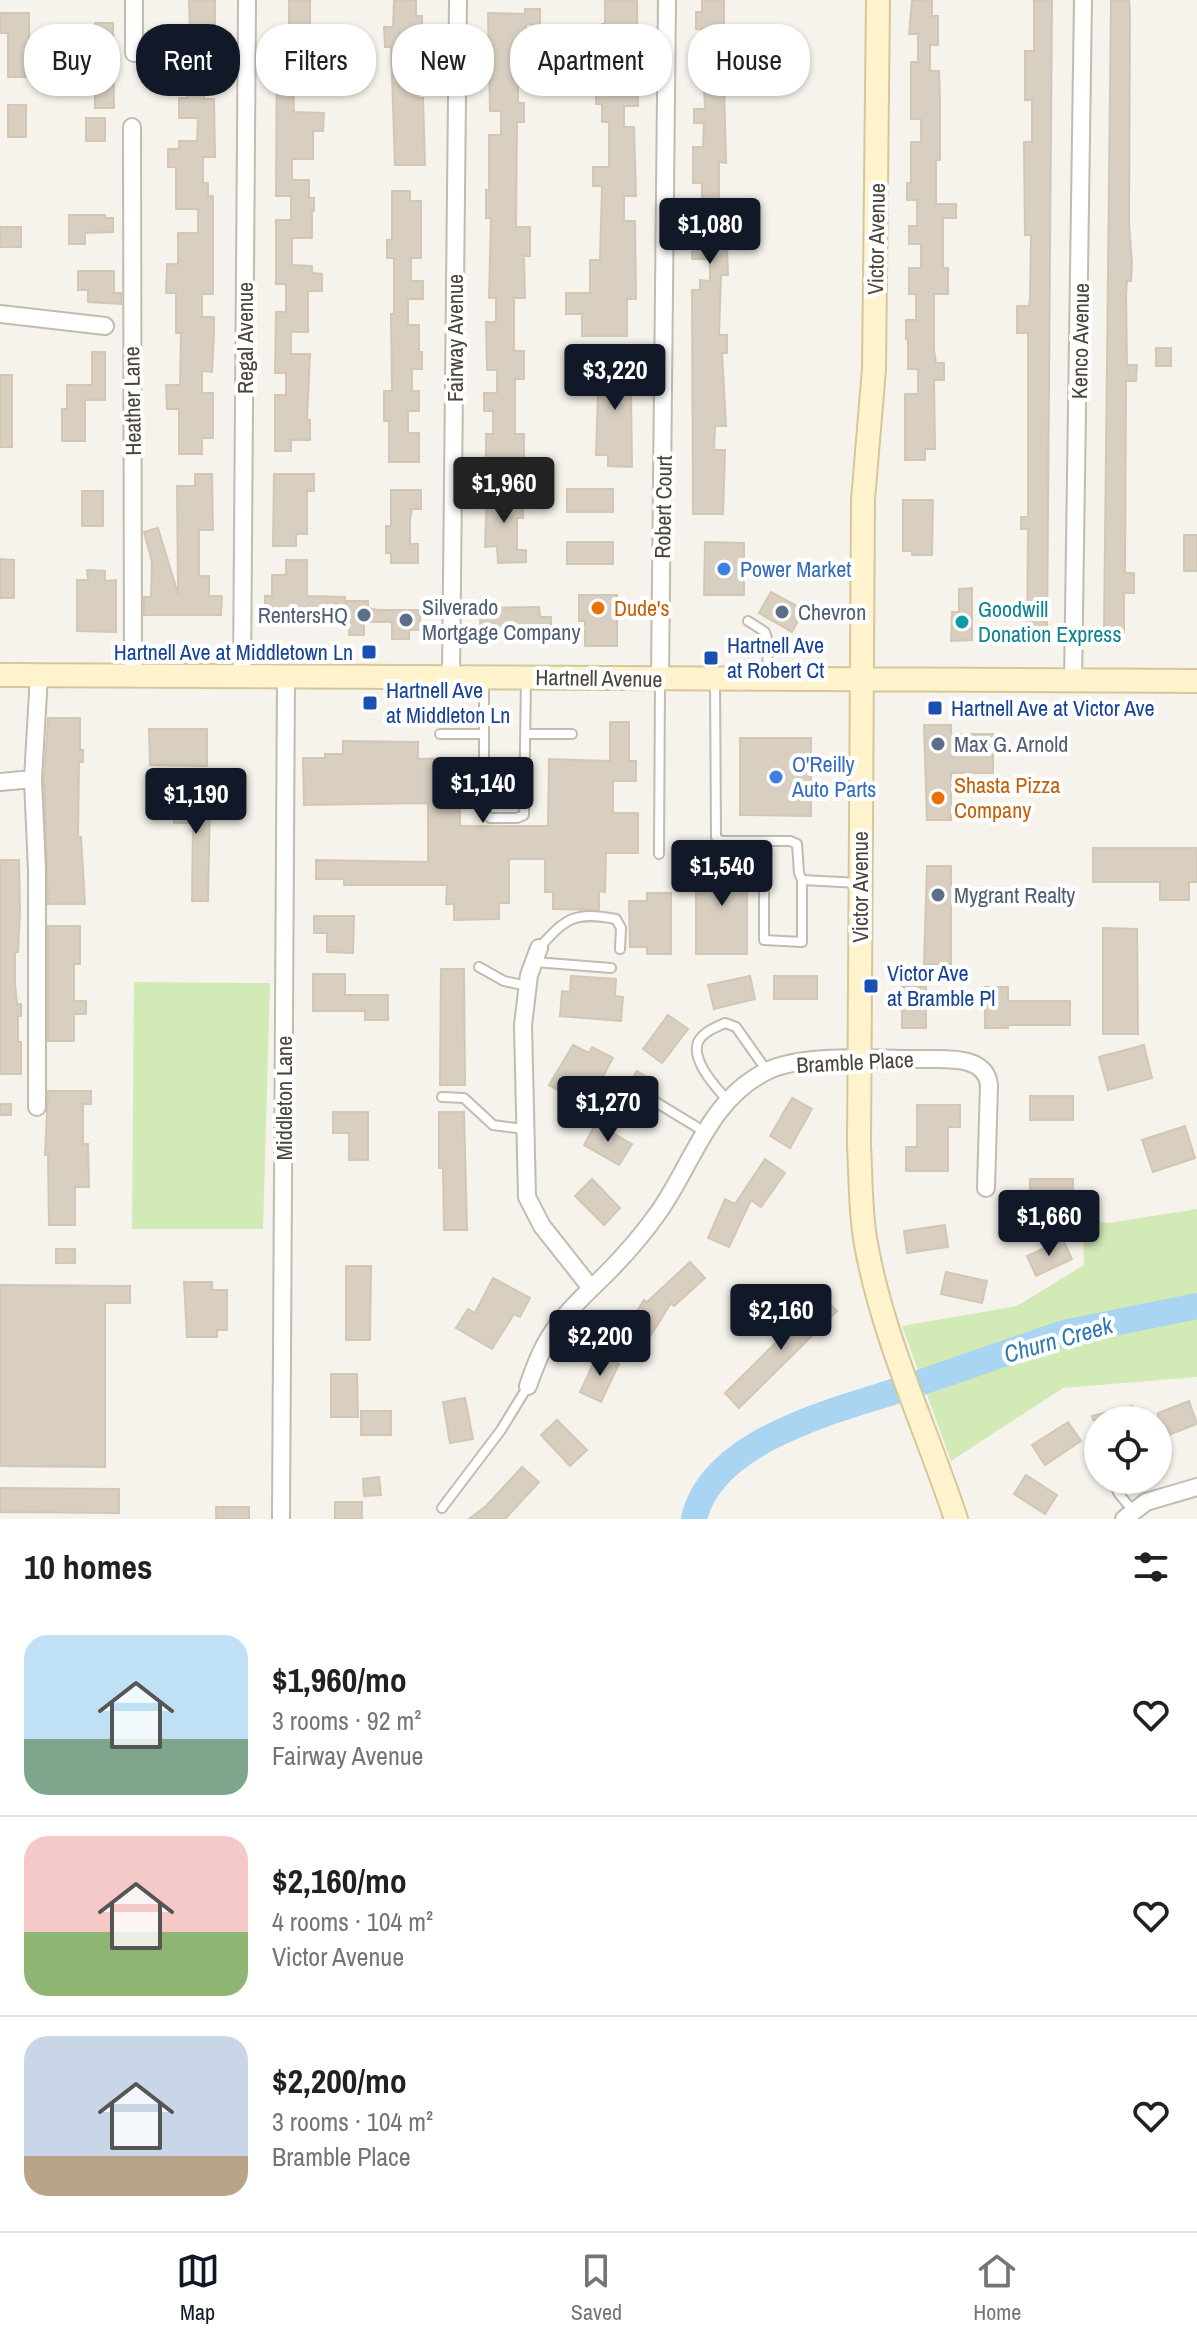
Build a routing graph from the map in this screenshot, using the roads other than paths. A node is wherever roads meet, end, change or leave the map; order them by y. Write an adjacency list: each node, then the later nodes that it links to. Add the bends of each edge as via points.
1 (134, 0): 7 (street)
2 (247, 0): 15 (street, Regal Avenue)
3 (458, 0): 17 (street, Fairway Avenue)
4 (667, 0): 20 (street, Robert Court)
5 (878, 0): 23 (main road, Victor Avenue, via 874,369 863,500)
6 (1083, 0): 25 (street, Kenco Avenue)
7 (134, 53)
8 (132, 127): 14 (street, Heather Lane)
9 (0, 314): 10 (street)
10 (105, 326)
11 (748, 621): 22 (lane, via 765,632)
12 (0, 675): 13 (main road, Hartnell Avenue)
13 (39, 675): 14 (main road, Hartnell Avenue); 30 (street)
14 (133, 676): 15 (main road, Hartnell Avenue)
15 (242, 676): 16 (main road, Hartnell Avenue)
16 (286, 676): 17 (main road, Hartnell Avenue); 56 (street, Middleton Lane)
17 (451, 676): 18 (main road, Hartnell Avenue)
18 (484, 676): 19 (main road, Hartnell Avenue); 27 (lane)
19 (526, 677): 20 (main road, Hartnell Avenue); 28 (lane)
20 (660, 678): 21 (main road, Hartnell Avenue); 33 (lane)
21 (715, 679): 22 (main road, Hartnell Avenue); 32 (lane, via 716,837)
22 (767, 679): 23 (main road, Hartnell Avenue)
23 (861, 680): 25 (main road, Hartnell Avenue); 35 (main road, Victor Avenue)
24 (1197, 681): 25 (main road, Hartnell Avenue)
25 (1073, 682)
26 (440, 734): 27 (lane)
27 (484, 734): 28 (lane, via 484,813 490,818 517,818 524,815)
28 (525, 734): 29 (lane)
29 (572, 734)
30 (33, 779): 31 (street); 46 (street)
31 (0, 782)
32 (764, 841): 34 (lane, via 797,844); 34 (lane, via 764,940 802,942)
33 (659, 854)
34 (802, 880): 35 (lane)
35 (860, 883): 41 (main road, Victor Avenue)
36 (620, 949): 37 (lane, via 616,919 575,917 563,922)
37 (536, 955): 39 (lane); 40 (street)
38 (479, 967): 40 (lane)
39 (611, 968)
40 (527, 986): 47 (street)
41 (860, 1060): 42 (street, Bramble Place, via 798,1062); 49 (street, Bramble Place, via 960,1060 986,1073); 57 (main road, Victor Avenue, via 863,1225 871,1266)
42 (767, 1071): 44 (street, Bramble Place); 44 (lane, via 736,1027 725,1023 707,1032 698,1042 697,1055)
43 (442, 1097): 47 (lane, via 464,1098 493,1125)
44 (727, 1100): 48 (street, Bramble Place)
45 (654, 1101): 48 (lane)
46 (37, 1107)
47 (524, 1129): 50 (street, via 529,1205)
48 (705, 1132): 50 (street, Bramble Place, via 658,1212)
49 (986, 1188)
50 (591, 1288): 51 (street, Bramble Place, via 551,1334)
51 (528, 1386): 54 (lane)
52 (1197, 1487): 55 (street, via 1168,1494)
53 (1119, 1494): 55 (lane)
54 (442, 1508)
55 (1128, 1515)
56 (281, 1519)
57 (956, 1519)

